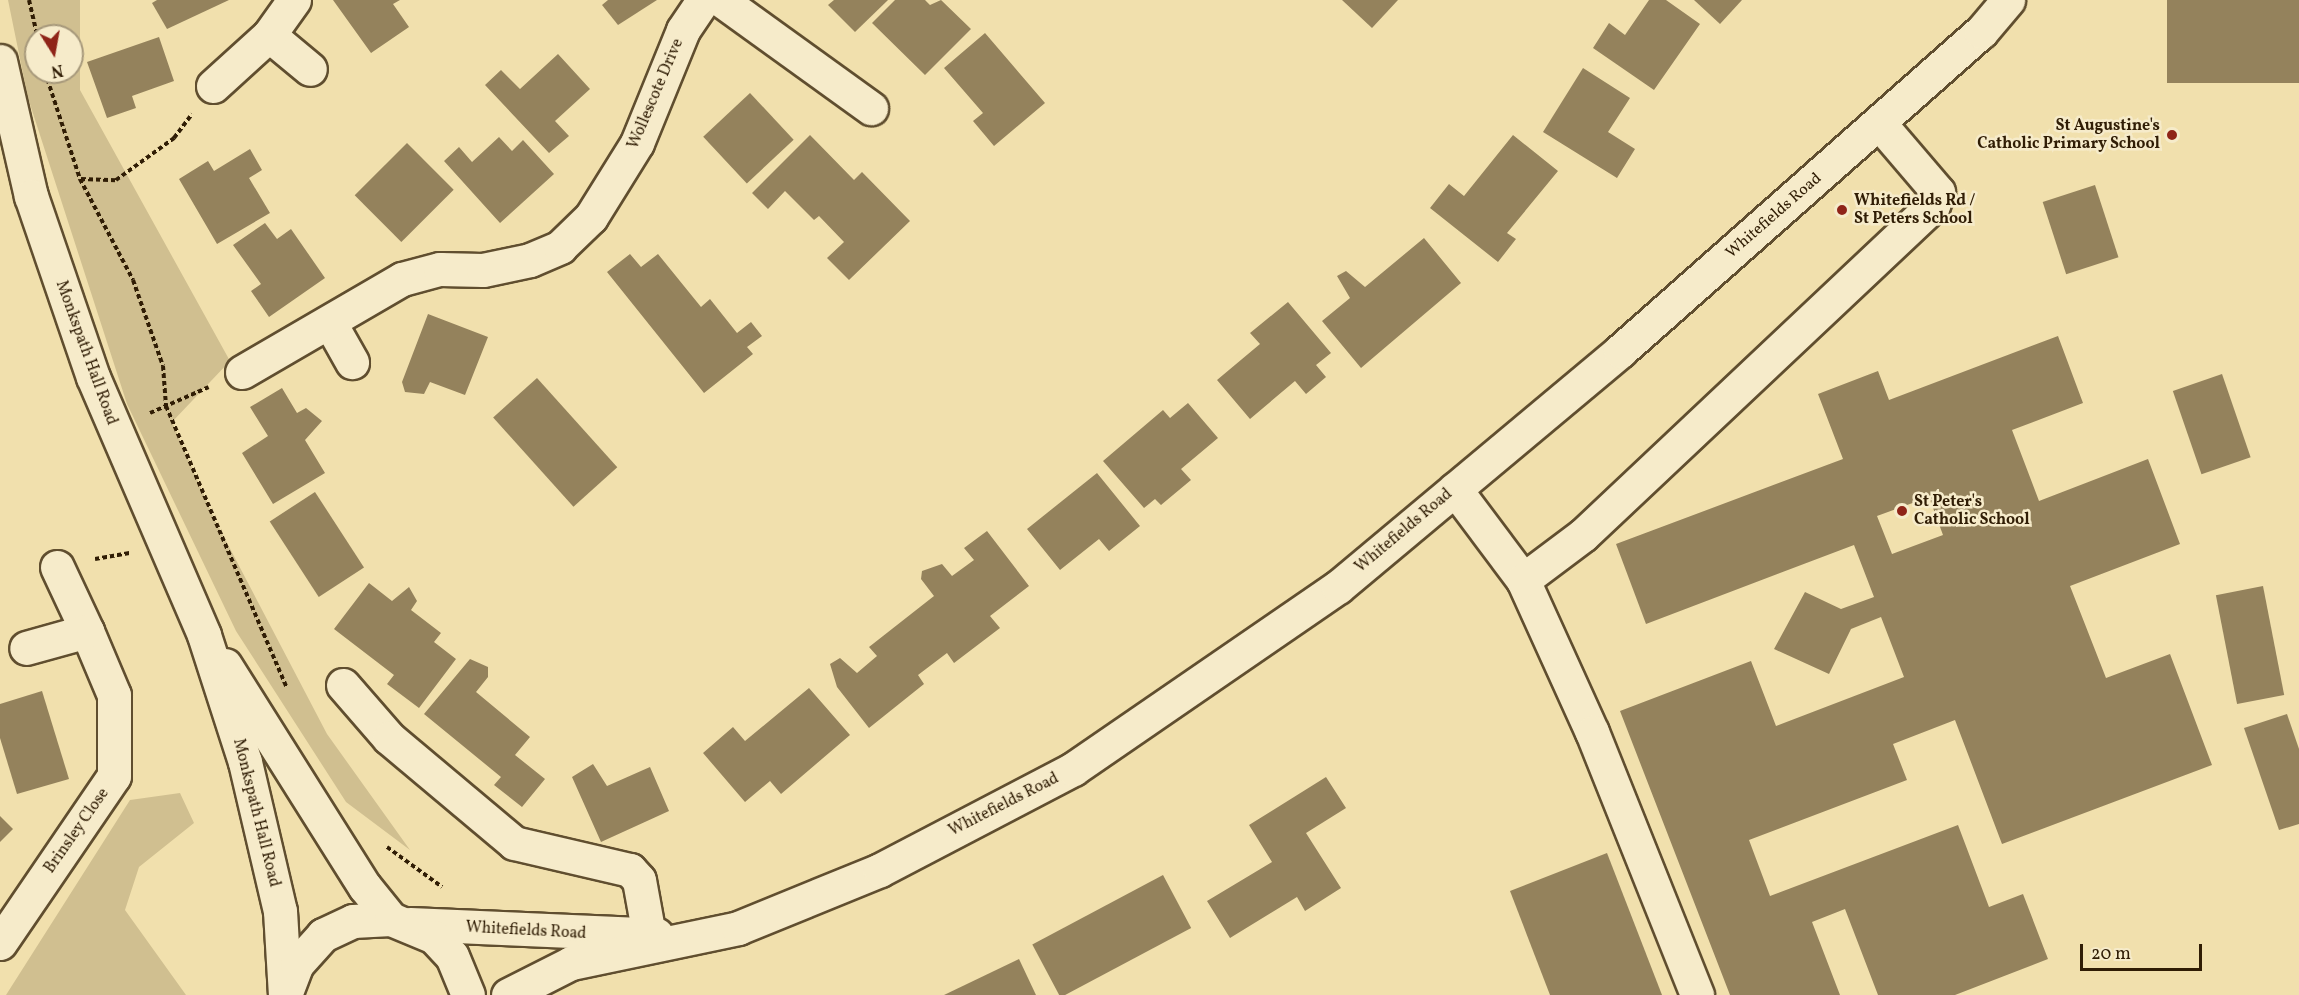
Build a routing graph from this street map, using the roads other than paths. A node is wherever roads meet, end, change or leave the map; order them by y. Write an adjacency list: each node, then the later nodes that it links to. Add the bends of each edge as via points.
1 (294, 0): 5 (street)
2 (703, 0): 11 (street, Wollescote Drive, via 683,30 637,143 591,217 560,246 492,268 440,268 402,279)
3 (721, 0): 9 (street)
4 (2008, 0): 10 (street, Whitefields Road)
5 (269, 35): 7 (street); 8 (street)
6 (0, 61): 18 (street, Monkspath Hall Road, via 31,196 114,429 168,545)
7 (310, 69)
8 (213, 86)
9 (871, 108)
10 (1879, 123): 14 (street, Whitefields Road); 16 (street, via 1938,192 1933,205 1583,535)
11 (330, 323): 12 (street); 13 (street, Wollescote Drive)
12 (352, 362)
13 (242, 372)
14 (1455, 489): 16 (street); 23 (street, Whitefields Road, via 1338,587 1073,769 880,870)
15 (57, 567): 17 (street, Brinsley Close)
16 (1523, 580): 28 (street, via 1592,732)
17 (87, 631): 19 (street); 24 (street, Brinsley Close, via 114,695 114,776)
18 (204, 635): 21 (street, Monkspath Hall Road, via 365,887); 25 (street, Monkspath Hall Road, via 268,846 280,911)
19 (26, 648)
20 (343, 685): 22 (street, via 389,738 514,843 630,870 639,880)
21 (401, 921): 22 (street, Whitefields Road); 25 (street, Whitefields Road, via 353,921 323,935 297,964); 26 (street, Monkspath Hall Road, via 452,956)
22 (649, 935): 23 (street, Whitefields Road)
23 (713, 936): 27 (street, Whitefields Road, via 571,963)
24 (0, 943)
25 (285, 995)
26 (468, 995)
27 (508, 995)
28 (1697, 995)

